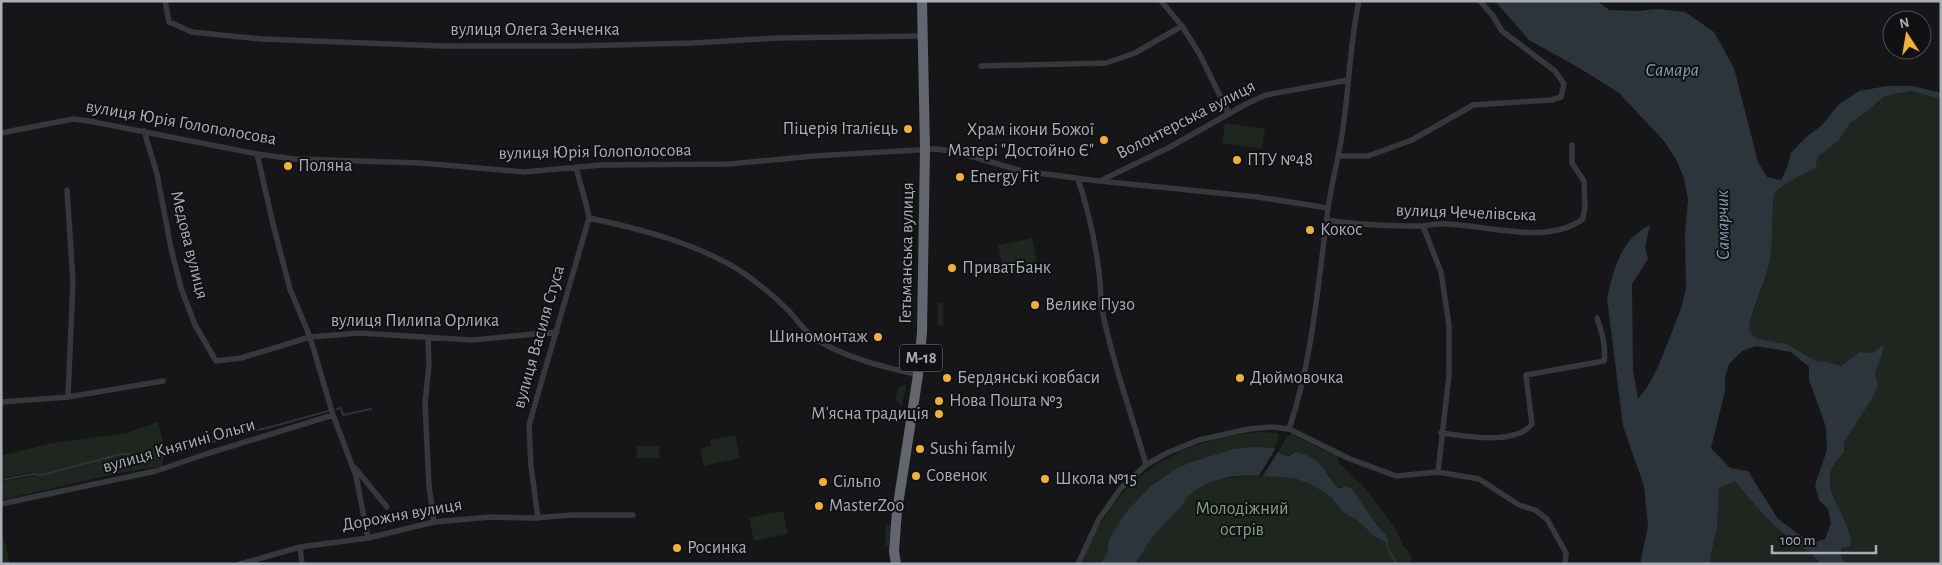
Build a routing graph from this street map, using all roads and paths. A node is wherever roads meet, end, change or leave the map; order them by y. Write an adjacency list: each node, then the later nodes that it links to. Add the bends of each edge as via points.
1 (165, 1): 7 (street, вулиця Олега Зенченка, via 169,22 192,32 262,39 442,46 575,46)
2 (922, 1): 7 (highway, Гетьманська вулиця / М-18)
3 (1161, 1): 6 (street)
4 (1359, 1): 9 (street)
5 (1480, 1): 16 (street, via 1502,31 1555,71 1564,84 1561,97 1473,105 1412,140 1368,156)
6 (1182, 26): 8 (street, via 1135,53 1106,63); 10 (street, via 1199,52)
7 (924, 36): 14 (highway, Гетьманська вулиця / М-18)
8 (981, 66)
9 (1348, 80): 10 (street, Волонтерська вулиця, via 1266,95); 16 (street)
10 (1229, 114): 19 (street, Волонтерська вулиця)
11 (144, 131): 12 (street, вулиця Юрія Голополосова, via 73,119); 15 (street, вулиця Юрія Голополосова); 29 (street, Медова вулиця, via 182,288 195,325)
12 (1, 133)
13 (1572, 145): 24 (street, вулиця Чечелівська, via 1572,163 1584,181 1585,206 1583,219 1578,223 1559,230 1516,232 1448,224)
14 (924, 150): 17 (street, вулиця Юрія Голополосова, via 729,164); 18 (street, Волонтерська вулиця, via 953,151 1022,171); 30 (highway, Гетьманська вулиця / М-18, via 922,332)
15 (257, 154): 17 (street, вулиця Юрія Голополосова, via 524,172); 27 (street, via 290,289)
16 (1338, 156): 21 (street)
17 (576, 167): 22 (street)
18 (1078, 179): 19 (street, Волонтерська вулиця); 38 (street, via 1095,248 1104,320)
19 (1099, 181): 21 (street, Волонтерська вулиця, via 1258,197)
20 (67, 190): 32 (street, via 74,281)
21 (1328, 208): 23 (street)
22 (589, 218): 26 (street, вулиця Василя Стуса); 30 (street, via 638,228 720,260 742,272 788,310 811,335 843,353)
23 (1327, 220): 24 (street, вулиця Чечелівська); 35 (street, via 1310,345 1300,398)
24 (1423, 226): 36 (street, via 1441,272 1449,325 1449,375)
25 (1597, 318): 36 (street, via 1606,350 1604,361 1526,375 1532,424 1528,430 1510,436 1485,438)
26 (557, 332): 28 (street, вулиця Пилипа Орлика, via 472,340); 43 (street, вулиця Василя Стуса, via 529,425)
27 (310, 337): 28 (street, вулиця Пилипа Орлика, via 359,333); 29 (street, вулиця Пилипа Орлика, via 241,358); 34 (street)
28 (428, 338): 44 (street, via 425,403)
29 (216, 362)
30 (918, 375): 49 (highway, Гетьманська вулиця / М-18, via 897,511)
31 (163, 381): 32 (street)
32 (68, 397): 33 (street)
33 (1, 402)
34 (333, 415): 37 (street); 40 (street, вулиця Княгині Ольги, via 156,471)
35 (1289, 430): 38 (street, via 1262,428 1224,433 1190,443); 39 (street, via 1350,459 1396,476)
36 (1441, 433): 39 (street)
37 (351, 464): 41 (street); 45 (street)
38 (1146, 465): 50 (street, via 1121,488)
39 (1438, 472): 51 (street, via 1479,479 1518,505 1535,510 1547,519 1559,538 1566,553)
40 (1, 504)
41 (387, 507)
42 (633, 515): 43 (street, Дорожня вулиця)
43 (538, 518): 44 (street, Дорожня вулиця, via 491,517)
44 (434, 522): 45 (street, Дорожня вулиця)
45 (368, 538): 46 (street, Дорожня вулиця)
46 (300, 546): 47 (street, Дорожня вулиця); 48 (street)
47 (240, 564)
48 (302, 564)
49 (896, 564)
50 (1078, 564)
51 (1565, 564)

